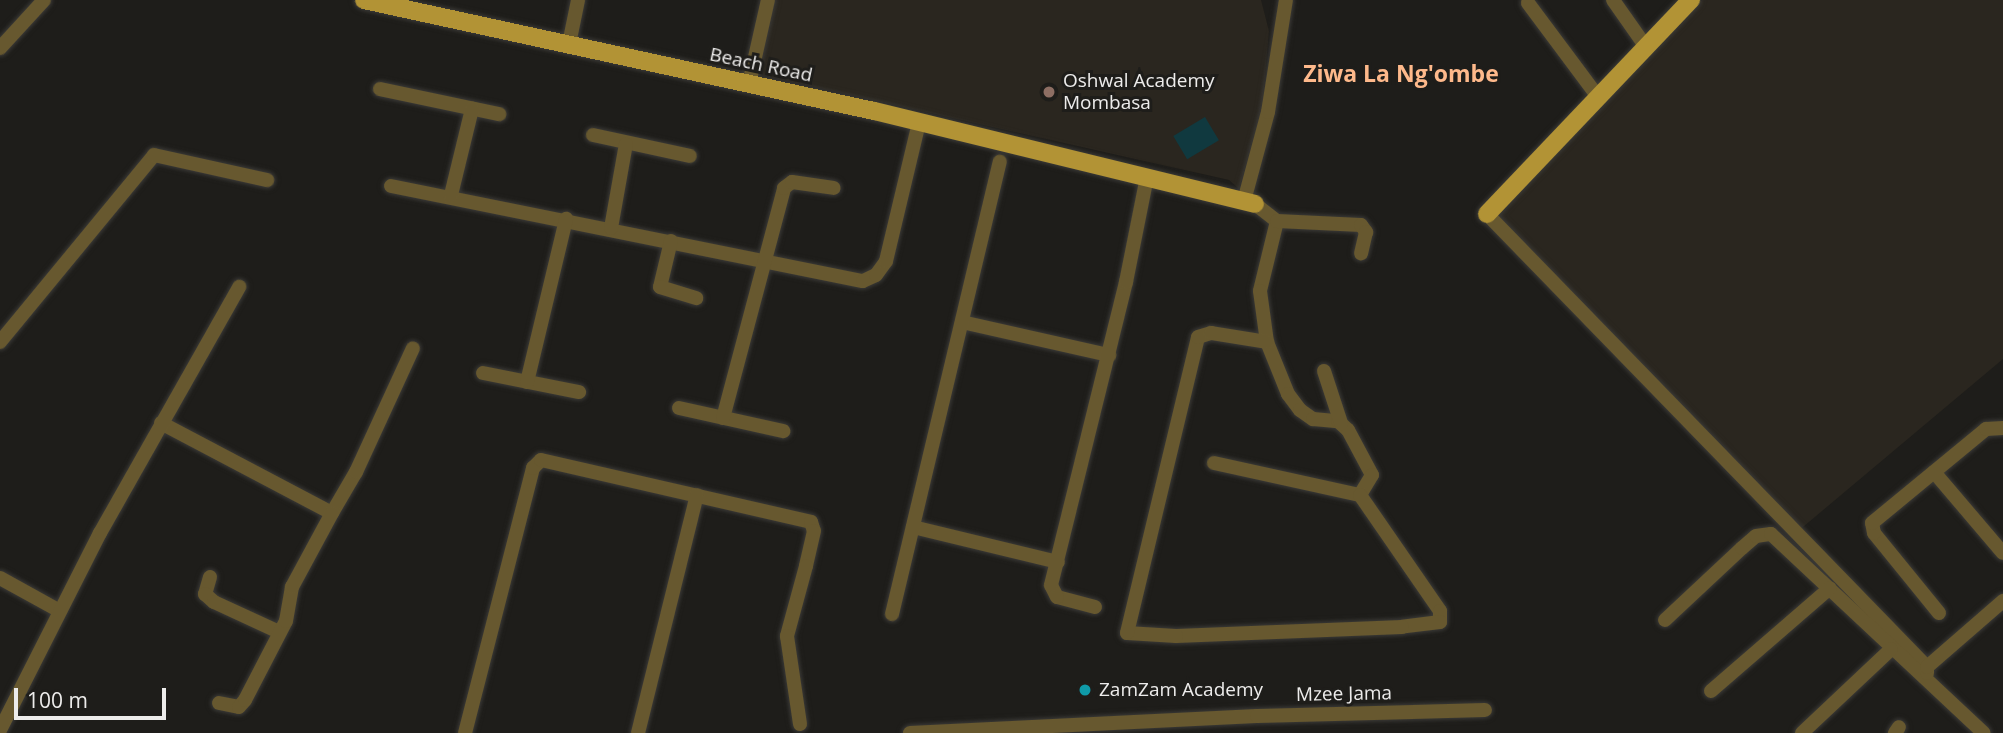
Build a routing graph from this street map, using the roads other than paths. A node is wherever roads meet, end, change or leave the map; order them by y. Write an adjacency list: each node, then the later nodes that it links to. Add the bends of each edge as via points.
1 (44, 0): 12 (street)
2 (364, 0): 8 (main road, Beach Road)
3 (578, 0): 10 (street)
4 (768, 0): 13 (street)
5 (1286, 0): 28 (street)
6 (1613, 0): 11 (street)
7 (1691, 0): 11 (main road)
8 (400, 3): 10 (main road, Beach Road)
9 (1528, 4): 15 (street)
10 (569, 44): 13 (main road, Beach Road)
11 (1646, 47): 15 (main road)
12 (0, 48)
13 (749, 84): 18 (main road, Beach Road)
14 (380, 89): 16 (street)
15 (1598, 97): 29 (main road)
16 (472, 109): 17 (street); 27 (street)
17 (499, 114)
18 (919, 122): 23 (main road, Beach Road); 35 (street, via 893,240 876,275 858,281)
19 (593, 135): 20 (street)
20 (626, 144): 21 (street); 32 (street)
21 (690, 156)
22 (1000, 162): 38 (street)
23 (1147, 177): 28 (main road, Beach Road); 42 (street)
24 (267, 180): 39 (street, via 154,155)
25 (391, 186): 27 (street)
26 (834, 188): 35 (street, via 798,182 786,185)
27 (451, 195): 30 (street)
28 (1250, 202): 31 (street)
29 (1487, 214): 72 (street)
30 (566, 219): 32 (street); 45 (street)
31 (1277, 221): 34 (street, via 1361,225 1366,232); 40 (street, via 1260,291)
32 (611, 228): 33 (street)
33 (671, 241): 35 (street); 37 (street, via 660,287)
34 (1361, 253)
35 (765, 260): 48 (street)
36 (239, 287): 49 (street)
37 (696, 298)
38 (962, 322): 42 (street); 58 (street)
39 (0, 342)
40 (1267, 342): 50 (street, via 1288,394 1300,410 1313,419); 56 (street, via 1211,333 1198,337 1127,633 1176,636 1439,623 1440,611)
41 (413, 348): 57 (street)
42 (1109, 355): 60 (street)
43 (1324, 371): 50 (street)
44 (484, 373): 45 (street)
45 (527, 382): 46 (street)
46 (579, 392)
47 (679, 408): 48 (street)
48 (723, 418): 52 (street)
49 (161, 423): 57 (street); 66 (street)
50 (1341, 423): 56 (street, via 1371,470 1371,479)
51 (2003, 428): 54 (street, via 1986,429)
52 (783, 431)
53 (1214, 463): 56 (street)
54 (1934, 472): 59 (street); 67 (street, via 1875,520 1871,529)
55 (697, 495): 76 (street, via 803,517 813,526 787,636); 80 (street, via 535,463); 81 (street)
56 (1360, 495)
57 (332, 513): 70 (street, via 292,587 286,621)
58 (913, 527): 60 (street); 68 (street)
59 (2003, 553)
60 (1058, 562): 65 (street, via 1051,585 1055,595)
61 (210, 577): 70 (street, via 205,594 214,602)
62 (0, 578): 66 (street)
63 (1830, 588): 69 (street, via 1774,536 1762,534); 71 (street); 73 (street)
64 (2003, 601): 72 (street)
65 (1094, 607)
66 (60, 611): 78 (street)
67 (1939, 613)
68 (892, 614)
69 (1665, 621)
70 (279, 632): 74 (street, via 239,707)
71 (1891, 649): 72 (street); 83 (street)
72 (1927, 673): 84 (street)
73 (1711, 691)
74 (219, 703)
75 (1485, 710): 77 (street, Mzee Jama)
76 (800, 724)
77 (1145, 728): 79 (street, Mzee Jama)
78 (0, 730)
79 (996, 730): 82 (street, Mzee Jama)
80 (465, 733)
81 (638, 733)
82 (911, 733)
83 (1802, 733)
84 (1984, 733)

